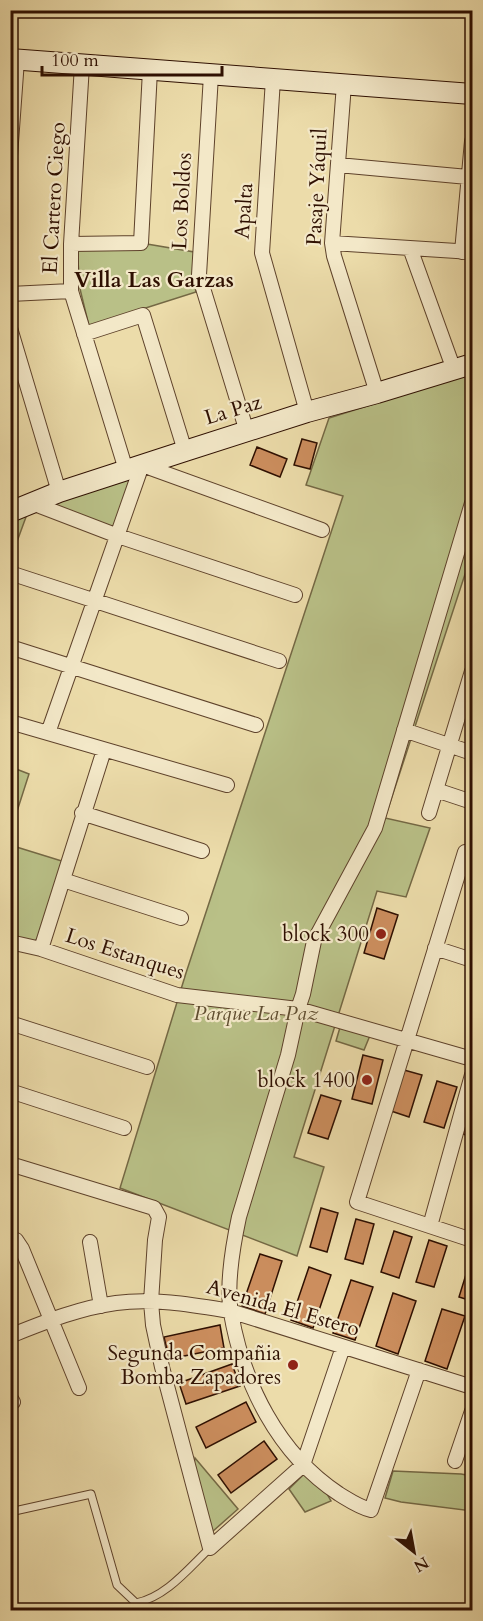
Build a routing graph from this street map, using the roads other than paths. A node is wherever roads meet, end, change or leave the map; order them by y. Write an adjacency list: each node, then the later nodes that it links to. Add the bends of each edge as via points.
1 (14, 60): 2 (street); 9 (street)
2 (82, 65): 3 (street); 13 (street, El Cartero Ciego)
3 (150, 70): 4 (street); 13 (street, via 141,243)
4 (211, 75): 5 (street); 23 (street, Los Boldos, via 199,275)
5 (273, 79): 6 (street); 22 (street, Apalta, via 262,253)
6 (344, 84): 7 (street); 10 (street, Pasaje Yáquil)
7 (472, 94)
8 (472, 141): 11 (street)
9 (10, 156)
10 (338, 165): 11 (street); 12 (street, Pasaje Yáquil)
11 (468, 177): 15 (street)
12 (332, 243): 14 (street); 21 (street, Pasaje Yáquil)
13 (71, 244): 16 (street, El Cartero Ciego)
14 (410, 248): 15 (street); 20 (street)
15 (467, 252)
16 (71, 291): 17 (street); 19 (street, El Cartero Ciego)
17 (10, 294)
18 (10, 328): 26 (street)
19 (84, 334): 24 (street, via 143,315); 25 (street, El Cartero Ciego)
20 (463, 367): 21 (street, La Paz)
21 (377, 393): 22 (street, La Paz)
22 (307, 412): 23 (street, La Paz)
23 (246, 432): 24 (street, La Paz)
24 (185, 451): 25 (street, La Paz)
25 (134, 467): 26 (street, La Paz); 30 (street); 31 (street)
26 (59, 492): 27 (street, La Paz)
27 (32, 503): 29 (street, La Paz); 31 (street)
28 (472, 503): 41 (street)
29 (10, 512)
30 (322, 530)
31 (118, 536): 33 (street); 34 (street)
32 (10, 573): 34 (street)
33 (295, 595)
34 (94, 600): 36 (street); 37 (street)
35 (10, 647): 37 (street)
36 (279, 661)
37 (71, 668): 40 (street); 42 (street)
38 (472, 671): 43 (street)
39 (10, 722): 42 (street)
40 (256, 725)
41 (404, 730): 43 (street); 60 (street, via 375,828 314,940)
42 (48, 733): 44 (street)
43 (450, 746): 45 (street); 47 (street)
44 (104, 750): 46 (street); 49 (street)
45 (472, 753)
46 (227, 785)
47 (436, 790): 48 (street); 50 (street)
48 (472, 802)
49 (82, 813): 51 (street); 54 (street)
50 (429, 813)
51 (202, 851)
52 (465, 852): 53 (street)
53 (466, 871): 57 (street)
54 (63, 880): 55 (street); 58 (street)
55 (182, 918)
56 (10, 942): 58 (street, Los Estanques)
57 (435, 948): 59 (street); 62 (street)
58 (41, 949): 60 (street, Los Estanques, via 177,995)
59 (472, 960)
60 (298, 1009): 62 (street, Los Estanques); 75 (street, via 239,1217)
61 (10, 1023): 64 (street)
62 (406, 1039): 63 (street, Los Estanques); 69 (street, via 357,1202)
63 (472, 1059)
64 (147, 1067)
65 (472, 1075): 69 (street)
66 (10, 1091): 67 (street)
67 (124, 1128)
68 (10, 1164): 73 (street, via 154,1208 159,1217)
69 (430, 1226): 71 (street)
70 (10, 1239): 76 (street, via 16,1240 22,1249)
71 (472, 1240)
72 (90, 1242): 74 (street)
73 (151, 1302): 74 (street, Avenida El Estero); 75 (street, Avenida El Estero); 86 (street, via 162,1367)
74 (101, 1306): 76 (street, Avenida El Estero)
75 (230, 1311): 78 (street, Avenida El Estero); 84 (street, via 253,1387 278,1432)
76 (51, 1320): 77 (street, Avenida El Estero); 81 (street)
77 (10, 1336)
78 (343, 1347): 79 (street, Avenida El Estero); 84 (street)
79 (419, 1370): 80 (street, Avenida El Estero); 84 (street, via 371,1510 335,1491)
80 (472, 1387)
81 (79, 1388)
82 (472, 1411): 83 (street)
83 (455, 1461)
84 (303, 1465): 86 (street)
85 (10, 1512): 86 (lane, via 91,1494 117,1585 136,1603 149,1600 173,1583)
86 (210, 1548)

